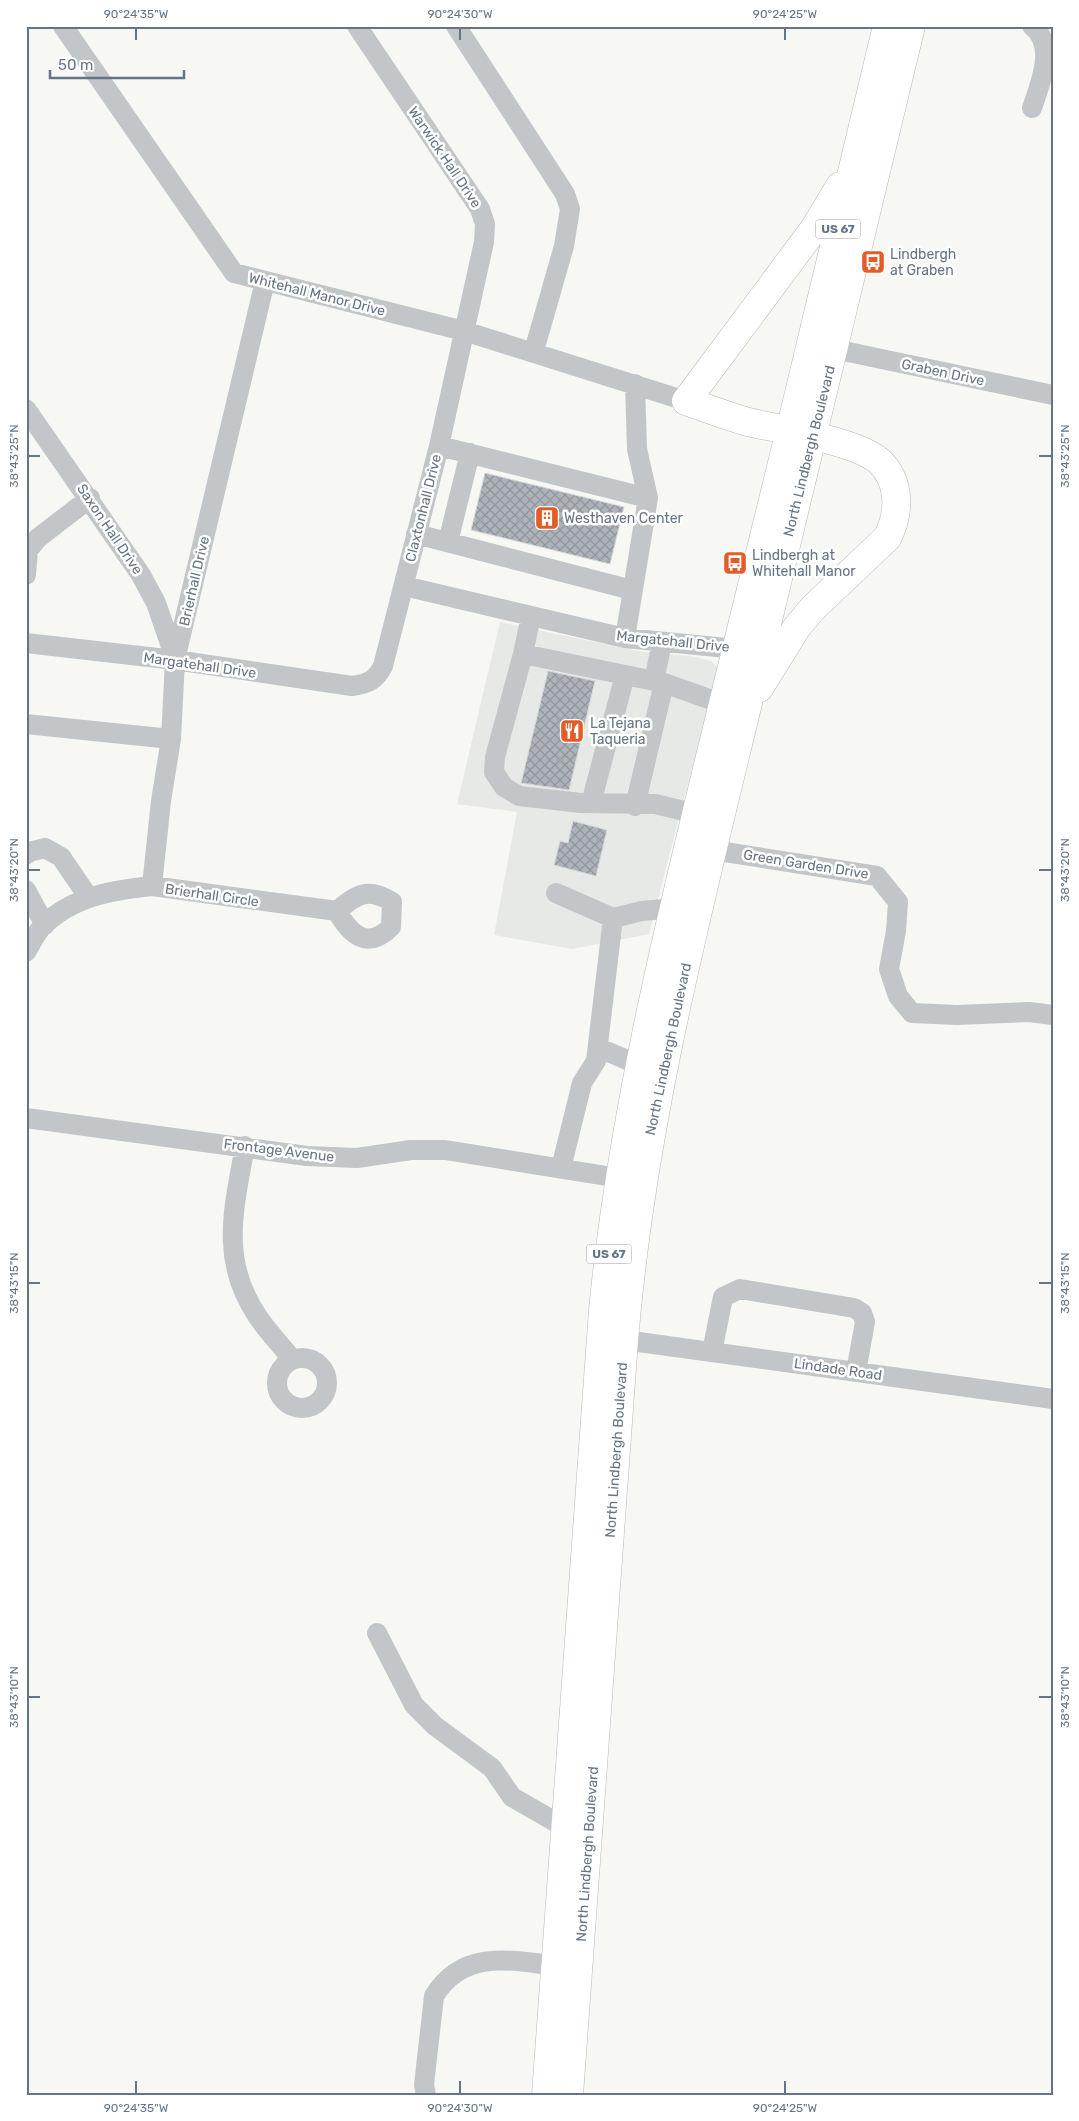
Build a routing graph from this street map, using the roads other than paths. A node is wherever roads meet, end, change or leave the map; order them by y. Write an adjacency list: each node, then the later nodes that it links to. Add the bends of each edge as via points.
1 (63, 26): 9 (street, Whitehall Manor Drive, via 223,259 234,272)
2 (357, 26): 10 (street, Warwick Hall Drive, via 480,209 485,224 484,242)
3 (456, 26): 12 (street, via 566,194 570,209 564,246)
4 (887, 26): 8 (highway, North Lindbergh Boulevard / US 67)
5 (911, 26): 11 (highway, North Lindbergh Boulevard / US 67)
6 (1032, 26): 7 (street, via 1039,31 1045,48 1042,80)
7 (1032, 108)
8 (853, 166): 15 (highway, via 814,229); 17 (highway, North Lindbergh Boulevard / US 67)
9 (265, 281): 10 (street, Whitehall Manor Drive); 34 (street, Brierhall Drive)
10 (464, 331): 12 (street, Whitehall Manor Drive); 18 (street, Claxtonhall Drive)
11 (834, 349): 14 (street, Graben Drive); 17 (highway, North Lindbergh Boulevard / US 67)
12 (534, 352): 13 (street, Whitehall Manor Drive)
13 (636, 384): 15 (street, Whitehall Manor Drive); 21 (street, via 637,449)
14 (1053, 396)
15 (686, 401): 17 (highway, via 742,420)
16 (26, 409): 20 (street, Saxon Hall Drive)
17 (801, 434): 32 (highway, North Lindbergh Boulevard / US 67); 38 (highway, North Lindbergh Boulevard / US 67); 38 (highway, via 855,448 879,461 887,472 897,499 895,524 874,552 838,582 797,627)
18 (439, 446): 19 (street); 22 (street, Claxtonhall Drive)
19 (470, 453): 21 (street); 23 (street)
20 (90, 498): 24 (street); 34 (street, Saxon Hall Drive, via 156,603)
21 (648, 498): 27 (street)
22 (416, 534): 23 (street); 26 (street, Claxtonhall Drive)
23 (448, 542): 27 (street)
24 (27, 550): 25 (street)
25 (26, 575)
26 (404, 586): 28 (street, Margatehall Drive); 36 (street, Claxtonhall Drive, via 383,666)
27 (632, 590): 29 (street)
28 (531, 616): 29 (street, Margatehall Drive); 33 (street)
29 (624, 638): 30 (street, Margatehall Drive)
30 (662, 642): 32 (street, Margatehall Drive); 37 (street)
31 (26, 643): 34 (street, Margatehall Drive)
32 (737, 648): 38 (highway, North Lindbergh Boulevard / US 67)
33 (522, 654): 35 (street); 41 (street, via 494,757 494,772 504,787 519,796)
34 (175, 660): 36 (street, Margatehall Drive, via 329,684 352,686); 40 (street, Brierhall Drive)
35 (625, 675): 37 (street); 41 (street)
36 (372, 681)
37 (659, 682): 38 (street); 42 (street)
38 (735, 706): 43 (highway, North Lindbergh Boulevard / US 67); 44 (highway, North Lindbergh Boulevard / US 67)
39 (26, 724): 40 (street)
40 (170, 739): 46 (street, Brierhall Drive)
41 (591, 803): 42 (street)
42 (635, 806): 43 (street, via 655,804)
43 (697, 814): 50 (highway, North Lindbergh Boulevard / US 67)
44 (712, 850): 55 (street, Green Garden Drive, via 877,876 898,902 889,968 898,996 912,1013 1029,1012); 62 (highway, North Lindbergh Boulevard / US 67, via 648,1146 629,1275)
45 (26, 855): 49 (street, via 45,848 61,857)
46 (152, 886): 49 (street, Brierhall Circle, via 122,889); 51 (street, Brierhall Circle)
47 (26, 890): 53 (street)
48 (556, 894): 52 (street)
49 (89, 898): 53 (street, Brierhall Circle, via 70,906)
50 (674, 908): 52 (street); 57 (highway, North Lindbergh Boulevard / US 67)
51 (337, 911)
52 (613, 918): 56 (street)
53 (45, 925): 54 (street, Brierhall Circle)
54 (26, 952)
55 (1053, 1015)
56 (599, 1048): 57 (street); 60 (street, via 596,1061 582,1083)
57 (639, 1065): 61 (highway, North Lindbergh Boulevard / US 67)
58 (26, 1118): 59 (street, Frontage Avenue)
59 (245, 1146): 60 (street, Frontage Avenue, via 307,1156 358,1158 411,1150 445,1150); 64 (street, via 232,1224 235,1265 246,1298)
60 (561, 1168): 61 (street, Frontage Avenue)
61 (619, 1178): 68 (highway, North Lindbergh Boulevard / US 67, via 603,1310)
62 (624, 1340): 63 (street, Lindade Road); 72 (highway, North Lindbergh Boulevard / US 67)
63 (712, 1352): 65 (street, Lindade Road); 65 (street, via 722,1297 740,1288 854,1308 862,1313 865,1322)
64 (292, 1360)
65 (856, 1372): 66 (street, Lindade Road)
66 (1053, 1399)
67 (377, 1633): 68 (street, via 414,1705 435,1726 492,1768 512,1797)
68 (566, 1828): 69 (highway, North Lindbergh Boulevard / US 67)
69 (556, 1966): 70 (street, via 508,1960 476,1961 440,1987 434,1996 424,2085); 71 (highway, North Lindbergh Boulevard / US 67)
70 (426, 2095)
71 (546, 2095)
72 (570, 2095)

